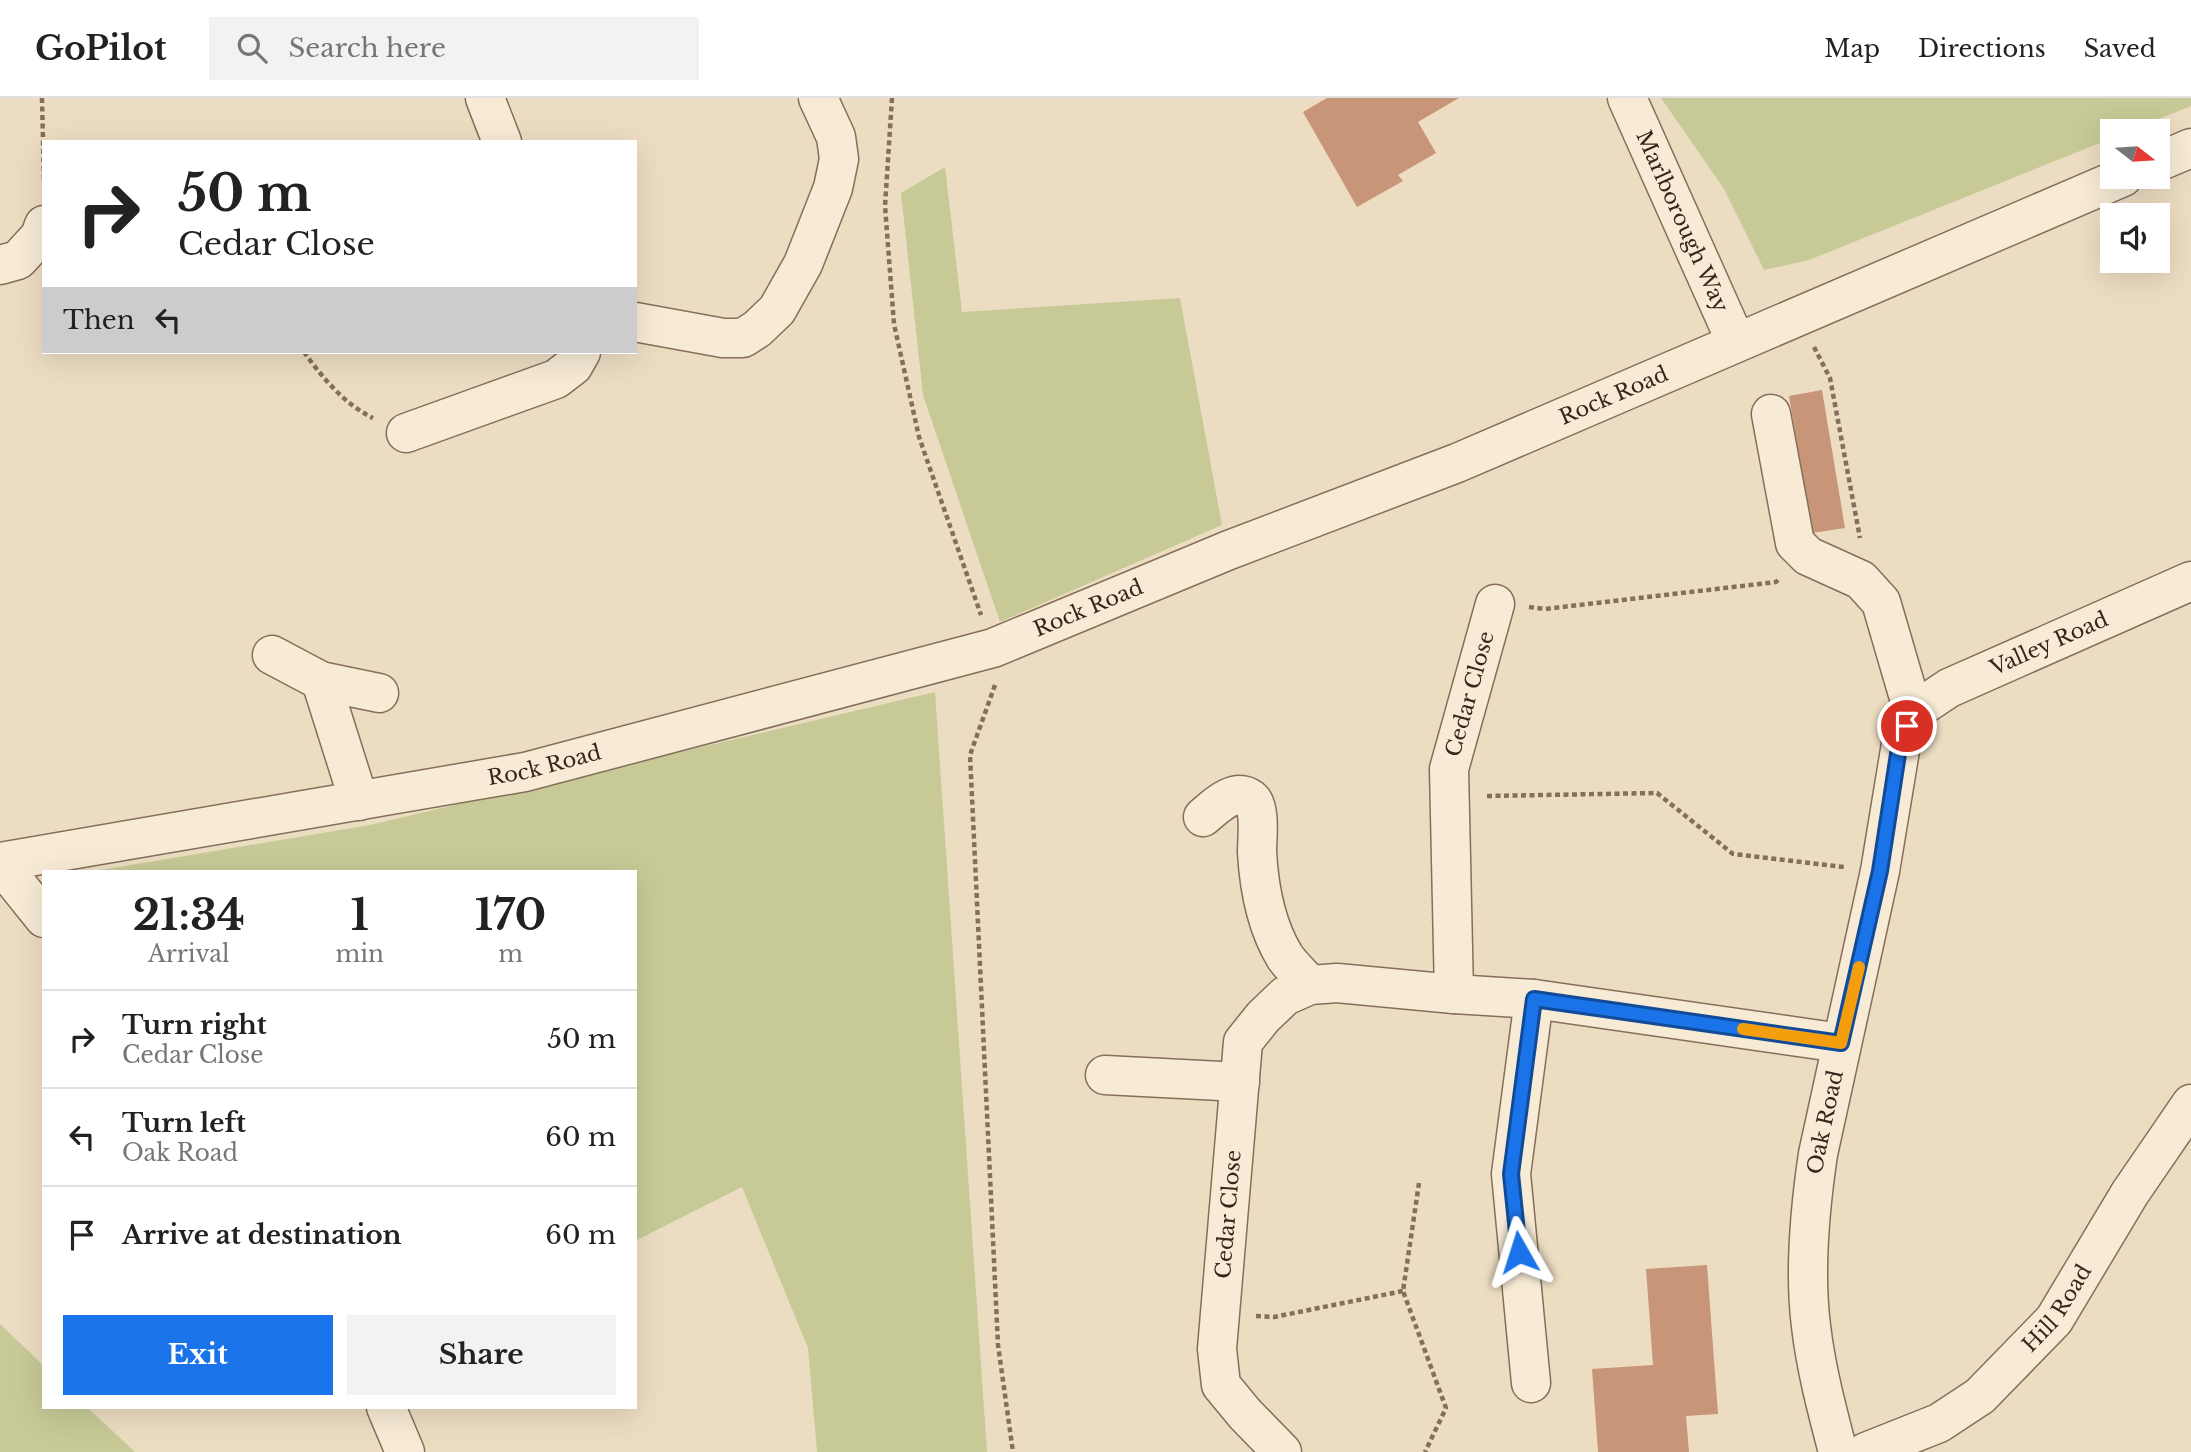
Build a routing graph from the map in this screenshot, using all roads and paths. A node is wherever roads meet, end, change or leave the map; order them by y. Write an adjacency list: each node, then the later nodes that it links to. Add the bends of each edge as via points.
1 (42, 98): 6 (path)
2 (485, 98): 7 (street)
3 (818, 98): 14 (street, via 836,137 839,159 833,188 803,264 777,310 743,338)
4 (892, 98): 24 (path, via 885,206 894,324 919,437)
5 (1628, 98): 15 (street, Marlborough Way)
6 (43, 140)
7 (501, 140)
8 (2191, 148): 9 (street)
9 (2170, 157)
10 (2100, 187): 13 (street, Rock Road)
11 (42, 230): 12 (street, via 18,260)
12 (0, 265)
13 (1798, 316): 15 (street, Rock Road); 21 (path, via 1830,378 1866,566)
14 (637, 322)
15 (1736, 342): 24 (street, Rock Road, via 1457,463)
16 (305, 354): 19 (path, via 357,410)
17 (580, 354): 19 (street, via 556,379)
18 (1771, 414): 20 (street)
19 (406, 433)
20 (1801, 546): 21 (street); 23 (path, via 1776,582 1545,609)
21 (1861, 580): 28 (street, via 1881,602)
22 (2191, 580): 28 (street, Valley Road, via 1949,688)
23 (1495, 604): 29 (street, Cedar Close, via 1449,769)
24 (993, 648): 30 (street, Rock Road, via 525,772); 48 (path, via 995,689 970,755 998,1345)
25 (272, 655): 26 (street)
26 (321, 681): 27 (street); 30 (street)
27 (379, 693)
28 (1914, 715): 33 (street, Oak Road, via 1898,754)
29 (1450, 796): 33 (path, via 1657,793 1733,854); 36 (street, Cedar Close)
30 (359, 801): 32 (street, Rock Road)
31 (1203, 817): 35 (street, via 1226,799 1251,799 1257,814 1265,912 1287,959)
32 (0, 862): 34 (street)
33 (1880, 871): 38 (street, Oak Road)
34 (42, 915)
35 (1310, 985): 36 (street, Cedar Close, via 1337,983); 40 (street, Cedar Close, via 1285,996 1243,1042)
36 (1454, 995): 37 (street, Cedar Close)
37 (1534, 999): 38 (street, Cedar Close); 45 (street, via 1511,1174)
38 (1841, 1043): 51 (street, Oak Road, via 1818,1154 1809,1234 1810,1323)
39 (1105, 1075): 40 (street)
40 (1240, 1082): 44 (street, Cedar Close)
41 (2191, 1104): 52 (street, Hill Road, via 2130,1193 2054,1320 1980,1396 1939,1423)
42 (1419, 1183): 43 (path)
43 (1403, 1291): 44 (path, via 1274,1317); 50 (path, via 1446,1408)
44 (1221, 1314): 49 (street, Cedar Close, via 1217,1349 1221,1385)
45 (1531, 1383)
46 (387, 1409): 47 (street)
47 (405, 1452)
48 (1013, 1452)
49 (1282, 1452)
50 (1425, 1452)
51 (1838, 1452)
52 (1866, 1452)

